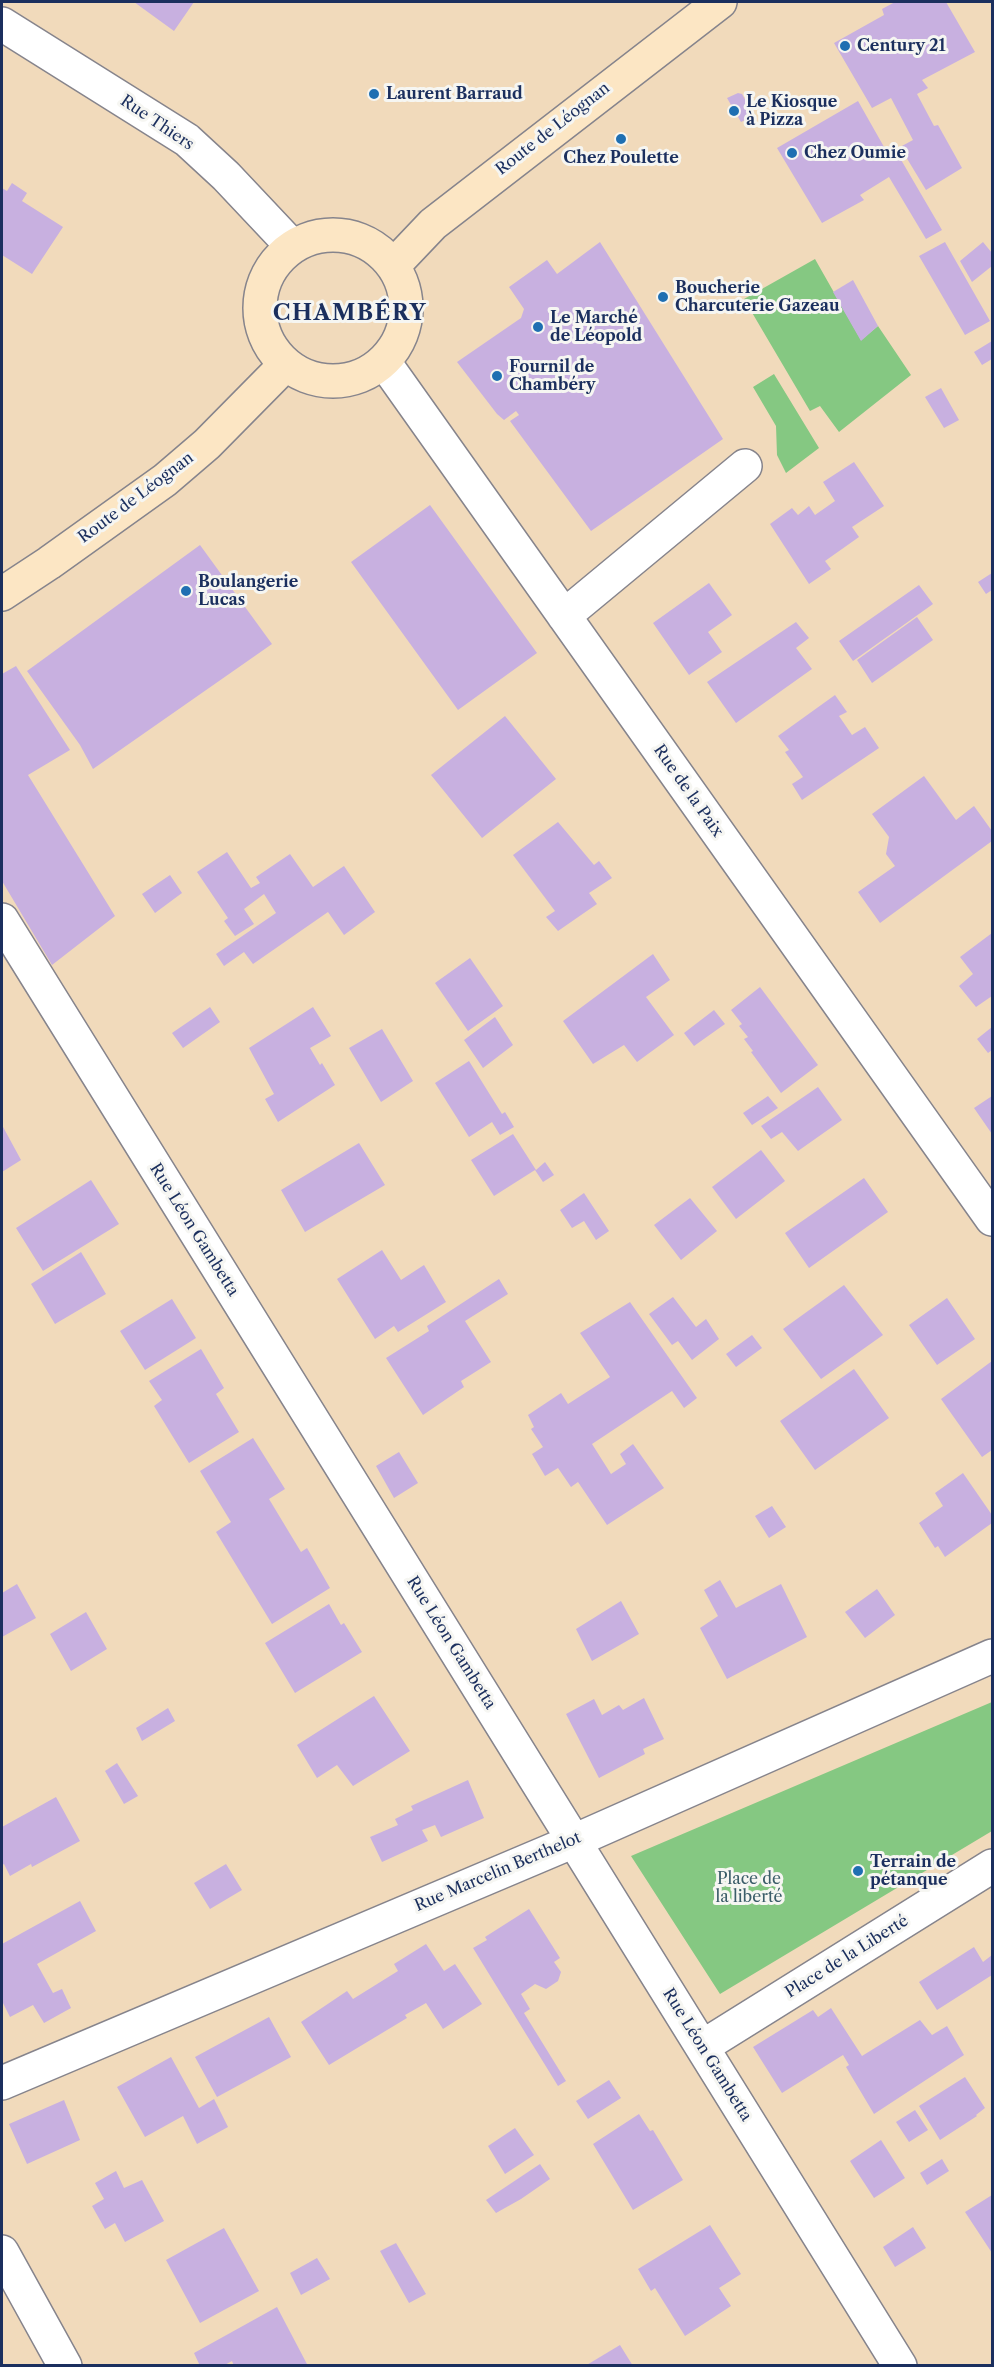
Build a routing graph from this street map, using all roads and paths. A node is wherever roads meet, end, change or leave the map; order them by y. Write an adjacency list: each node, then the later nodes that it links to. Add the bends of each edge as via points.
1 (720, 2): 4 (main road, Route de Léognan, via 433,224)
2 (2, 24): 3 (street, Rue Thiers, via 187,140)
3 (292, 246): 4 (main road, via 312,236 335,233 378,248); 6 (main road, via 275,262 264,282 260,304 262,326 271,347)
4 (394, 265): 5 (main road, via 407,304 405,326 397,346)
5 (384, 362): 6 (main road, via 366,374 325,381 304,376); 9 (street, Rue de la Paix)
6 (286, 364): 8 (main road, Route de Léognan, via 207,444 165,480)
7 (745, 466): 9 (street)
8 (2, 594)
9 (564, 616): 11 (street, Rue de la Paix)
10 (2, 920): 13 (street, Rue Léon Gambetta)
11 (990, 1212)
12 (993, 1656): 13 (street, Rue Marcelin Berthelot)
13 (574, 1841): 15 (street, Rue Léon Gambetta); 16 (street, Rue Marcelin Berthelot)
14 (993, 1866): 15 (street, Place de la Liberté)
15 (702, 2047): 19 (street, Rue Léon Gambetta)
16 (2, 2083)
17 (2, 2252): 18 (street)
18 (65, 2366)
19 (900, 2366)

